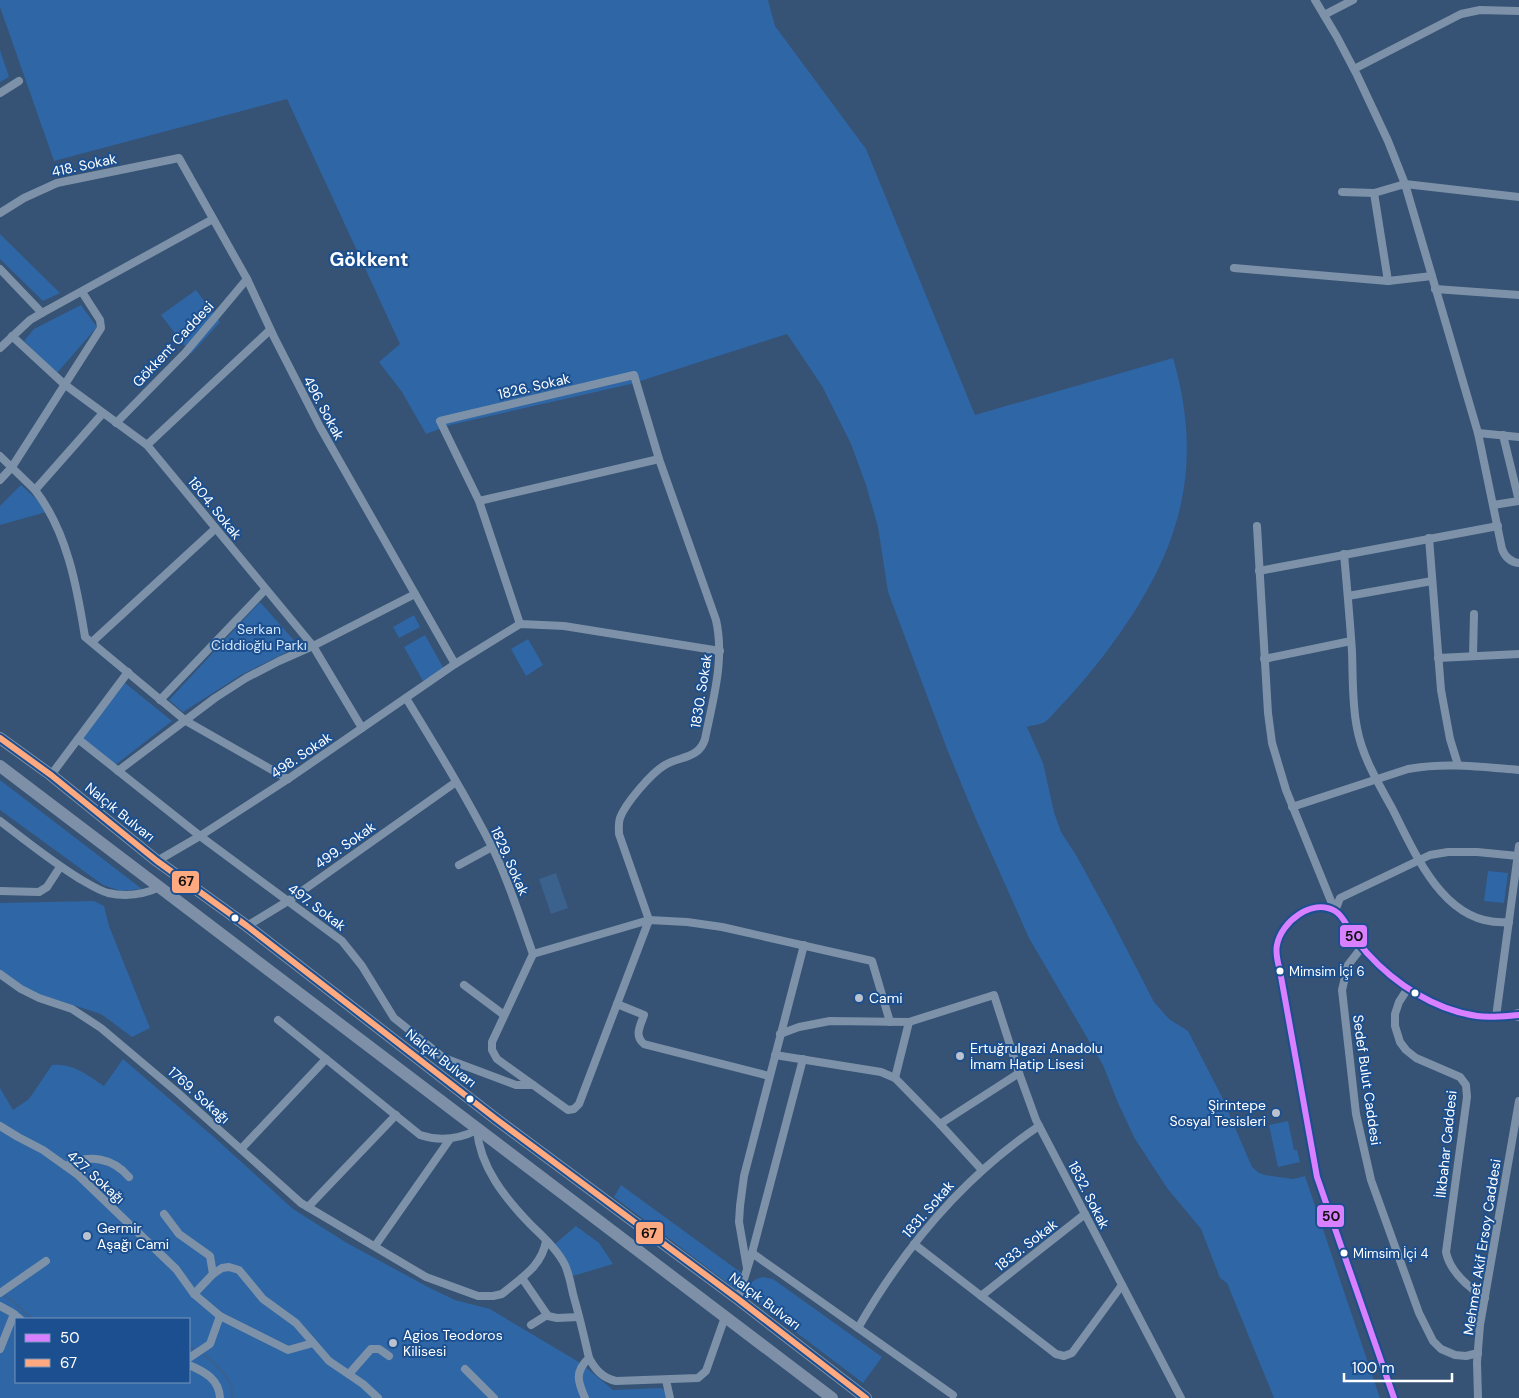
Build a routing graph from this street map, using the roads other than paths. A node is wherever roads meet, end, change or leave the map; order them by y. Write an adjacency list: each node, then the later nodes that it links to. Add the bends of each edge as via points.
1 (1315, 0): 4 (street)
2 (1353, 0): 4 (street)
3 (1519, 11): 5 (street, via 1480,10 1461,14)
4 (1324, 15): 5 (street)
5 (1354, 69): 9 (street)
6 (19, 81): 7 (street)
7 (0, 92)
8 (179, 158): 13 (street, 418. Sokak, via 57,182); 14 (street, 496. Sokak)
9 (1405, 184): 11 (street); 12 (street); 17 (street)
10 (1342, 192): 11 (street)
11 (1374, 193): 19 (street)
12 (1519, 197)
13 (0, 213)
14 (213, 219): 18 (street, 496. Sokak); 21 (street)
15 (1234, 268): 19 (street)
16 (0, 269): 23 (street)
17 (1432, 276): 19 (street); 20 (street)
18 (247, 280): 24 (street, 496. Sokak); 30 (street, Gökkent Caddesi, via 185,354)
19 (1388, 281)
20 (1435, 288): 22 (street); 31 (street)
21 (82, 292): 23 (street); 28 (street, via 100,320 100,328)
22 (1519, 295)
23 (42, 313): 25 (street)
24 (270, 330): 34 (street); 52 (street, 496. Sokak, via 320,427)
25 (12, 336): 26 (street); 28 (street, 1804. Sokak)
26 (0, 348)
27 (634, 376): 36 (street, 1830. Sokak); 40 (street, 1826. Sokak, via 440,421)
28 (64, 384): 29 (street, 1804. Sokak); 37 (street)
29 (103, 413): 30 (street, 1804. Sokak); 39 (street)
30 (116, 422): 34 (street, 1804. Sokak)
31 (1478, 433): 32 (street); 42 (street)
32 (1502, 435): 33 (street); 41 (street)
33 (1519, 437)
34 (147, 445): 45 (street, 1804. Sokak)
35 (0, 456): 37 (street)
36 (659, 459): 40 (street); 59 (street, 1830. Sokak, via 716,620)
37 (12, 467): 38 (street); 39 (street)
38 (0, 480)
39 (35, 490): 57 (street, via 45,502 69,560 85,637)
40 (479, 501): 55 (street)
41 (1519, 501): 42 (street)
42 (1493, 505): 44 (street)
43 (1257, 526): 49 (street)
44 (1498, 526): 46 (street); 48 (street, via 1505,555)
45 (215, 528): 51 (street, 1804. Sokak); 57 (street)
46 (1429, 538): 47 (street); 50 (street)
47 (1344, 554): 49 (street); 53 (street)
48 (1519, 563)
49 (1259, 571): 63 (street)
50 (1432, 581): 53 (street); 62 (street)
51 (266, 590): 58 (street, 1804. Sokak); 67 (street)
52 (415, 594): 58 (street); 64 (street, 496. Sokak)
53 (1348, 596): 56 (street)
54 (1474, 614): 61 (street)
55 (520, 624): 59 (street, via 564,626); 64 (street, 498. Sokak)
56 (1351, 640): 63 (street); 78 (street, via 1357,728)
57 (92, 642): 65 (street)
58 (314, 646): 68 (street, via 246,678); 69 (street, 1804. Sokak)
59 (720, 651): 94 (street, 1830. Sokak, via 717,683 702,747 696,754 668,763 651,775 620,820 619,834)
60 (1519, 654): 61 (street)
61 (1474, 656): 62 (street)
62 (1438, 658): 72 (street, via 1447,728)
63 (1264, 659): 80 (street, via 1272,743)
64 (455, 664): 66 (street, 498. Sokak)
65 (128, 672): 67 (street); 71 (street)
66 (406, 698): 69 (street, 498. Sokak); 79 (street, 1829. Sokak)
67 (160, 700): 68 (street)
68 (186, 721): 75 (street); 77 (street)
69 (362, 728): 77 (street, 498. Sokak)
70 (0, 738): 76 (highway, Nalçık Bulvarı)
71 (78, 739): 75 (street, 497. Sokak); 76 (street)
72 (1458, 765): 74 (street); 78 (street, via 1420,767)
73 (0, 766): 90 (highway)
74 (1519, 770)
75 (118, 771): 82 (street, 497. Sokak)
76 (50, 775): 86 (highway, Nalçık Bulvarı)
77 (288, 779): 82 (street, 498. Sokak)
78 (1376, 779): 80 (street); 87 (street)
79 (456, 782): 84 (street, 1829. Sokak); 92 (street, 499. Sokak)
80 (1292, 807): 93 (street)
81 (0, 821): 89 (street)
82 (200, 836): 86 (street, 498. Sokak); 92 (street, 497. Sokak)
83 (1519, 846): 85 (street)
84 (492, 847): 88 (street); 99 (street, 1829. Sokak)
85 (1518, 856): 87 (street, via 1455,852); 95 (street)
86 (157, 860): 96 (highway, Nalçık Bulvarı)
87 (1418, 860): 93 (street, via 1340,898); 95 (street, via 1440,891 1463,911 1487,922)
88 (459, 865)
89 (60, 867): 90 (street, via 99,890 114,894 138,894); 91 (street, via 39,892)
90 (160, 887): 123 (highway)
91 (0, 891)
92 (288, 901): 96 (street, 499. Sokak); 117 (street, 497. Sokak, via 342,941 362,966 394,1018 444,1058 516,1085)
93 (1335, 911): 98 (street); 174 (street, via 1320,908 1297,916 1282,930 1276,949 1317,1177)
94 (649, 920): 97 (street, via 722,927); 99 (street); 103 (street)
95 (1508, 922): 106 (street)
96 (247, 926): 145 (highway, Nalçık Bulvarı, via 496,1120)
97 (804, 945): 108 (street, via 872,961); 110 (street)
98 (1362, 947): 102 (street, via 1386,972); 157 (street, Sedef Bulut Caddesi, via 1348,965 1342,990 1356,1114 1371,1180 1419,1313 1433,1341 1444,1351 1455,1355)
99 (533, 954): 104 (street)
100 (0, 974): 125 (street, 1769. Sokağı, via 21,990 72,1009 102,1028)
101 (464, 985): 104 (street)
102 (1408, 988): 106 (street, via 1455,1011); 144 (street, İlkbahar Caddesi, via 1395,1014 1400,1042 1416,1058 1460,1077 1467,1089 1446,1252 1456,1273)
103 (617, 1004): 115 (street, via 644,1015 638,1035 644,1044); 117 (street, via 576,1108 568,1110)
104 (504, 1015): 117 (street, via 492,1042 492,1050 497,1059)
105 (1519, 1016): 106 (street)
106 (1496, 1017)
107 (278, 1020): 112 (street)
108 (890, 1022): 109 (street); 110 (street, via 830,1021 804,1025)
109 (909, 1022): 114 (street, 1832. Sokak, via 994,995); 116 (street)
110 (780, 1034): 111 (street)
111 (775, 1055): 113 (street); 115 (street)
112 (326, 1059): 119 (street); 125 (street)
113 (803, 1059): 116 (street, via 880,1072); 135 (street)
114 (1019, 1073): 120 (street); 122 (street, 1832. Sokak)
115 (769, 1076): 137 (street, via 744,1176 740,1206 740,1232)
116 (895, 1078): 120 (street)
117 (533, 1085)
118 (1519, 1101): 144 (street, Mehmet Akif Ersoy Caddesi)
119 (396, 1115): 124 (street, via 420,1135); 129 (street)
120 (940, 1124): 127 (street)
121 (0, 1126): 126 (street, 427. Sokağı)
122 (1039, 1126): 127 (street, 1831. Sokak); 131 (street, 1832. Sokak)
123 (477, 1130): 124 (street); 132 (street, via 481,1152 498,1185); 151 (highway)
124 (450, 1139): 134 (street)
125 (240, 1149): 129 (street, 1769. Sokağı)
126 (66, 1166): 128 (street, via 83,1159 100,1159); 142 (street, 427. Sokağı, via 89,1184 176,1269)
127 (982, 1170): 133 (street, 1831. Sokak)
128 (129, 1177)
129 (308, 1207): 134 (street, 1769. Sokağı)
130 (164, 1214): 138 (street, via 180,1234 210,1256)
131 (1085, 1214): 140 (street, 1832. Sokak); 143 (street, 1833. Sokak)
132 (546, 1240): 139 (street, 1769. Sokağı, via 537,1264); 150 (street, via 564,1265)
133 (914, 1244): 143 (street); 154 (street, 1831. Sokak)
134 (375, 1246): 139 (street, 1769. Sokağı, via 426,1277 474,1295 502,1294)
135 (752, 1253): 137 (street); 154 (street)
136 (46, 1261): 141 (street)
137 (748, 1268): 145 (street)
138 (213, 1274): 142 (street); 155 (street, via 225,1267 239,1270 263,1299 296,1323)
139 (522, 1278): 147 (street)
140 (1122, 1285): 143 (street, via 1072,1353 1064,1356 1056,1354); 173 (street, 1832. Sokak)
141 (0, 1293)
142 (194, 1294): 148 (street, 427. Sokağı)
143 (981, 1296)
144 (1485, 1298): 157 (street, Mehmet Akif Ersoy Caddesi)
145 (738, 1299): 172 (highway, Nalçık Bulvarı)
146 (0, 1306): 149 (street)
147 (547, 1315): 150 (street); 153 (street)
148 (220, 1316): 155 (street, 427. Sokağı, via 288,1350); 159 (street, via 210,1344)
149 (17, 1317)
150 (579, 1317): 160 (street)
151 (725, 1317): 164 (street, via 704,1373 694,1379); 171 (highway)
152 (15, 1321): 156 (street)
153 (531, 1325)
154 (858, 1328): 165 (street)
155 (313, 1343): 163 (street, via 329,1361)
156 (0, 1349)
157 (1478, 1353): 175 (street, Mehmet Akif Ersoy Caddesi)
158 (389, 1356): 163 (street, via 379,1349 371,1349)
159 (190, 1357)
160 (589, 1358): 164 (street, via 599,1373 611,1380); 169 (street, via 578,1377)
161 (190, 1366): 166 (street, via 213,1378)
162 (464, 1369): 168 (street)
163 (349, 1374): 167 (street)
164 (666, 1380): 170 (street)
165 (953, 1395)
166 (220, 1398)
167 (378, 1398)
168 (494, 1398)
169 (585, 1398)
170 (670, 1398)
171 (832, 1398)
172 (866, 1398)
173 (1181, 1398)
174 (1394, 1398)
175 (1478, 1398)

